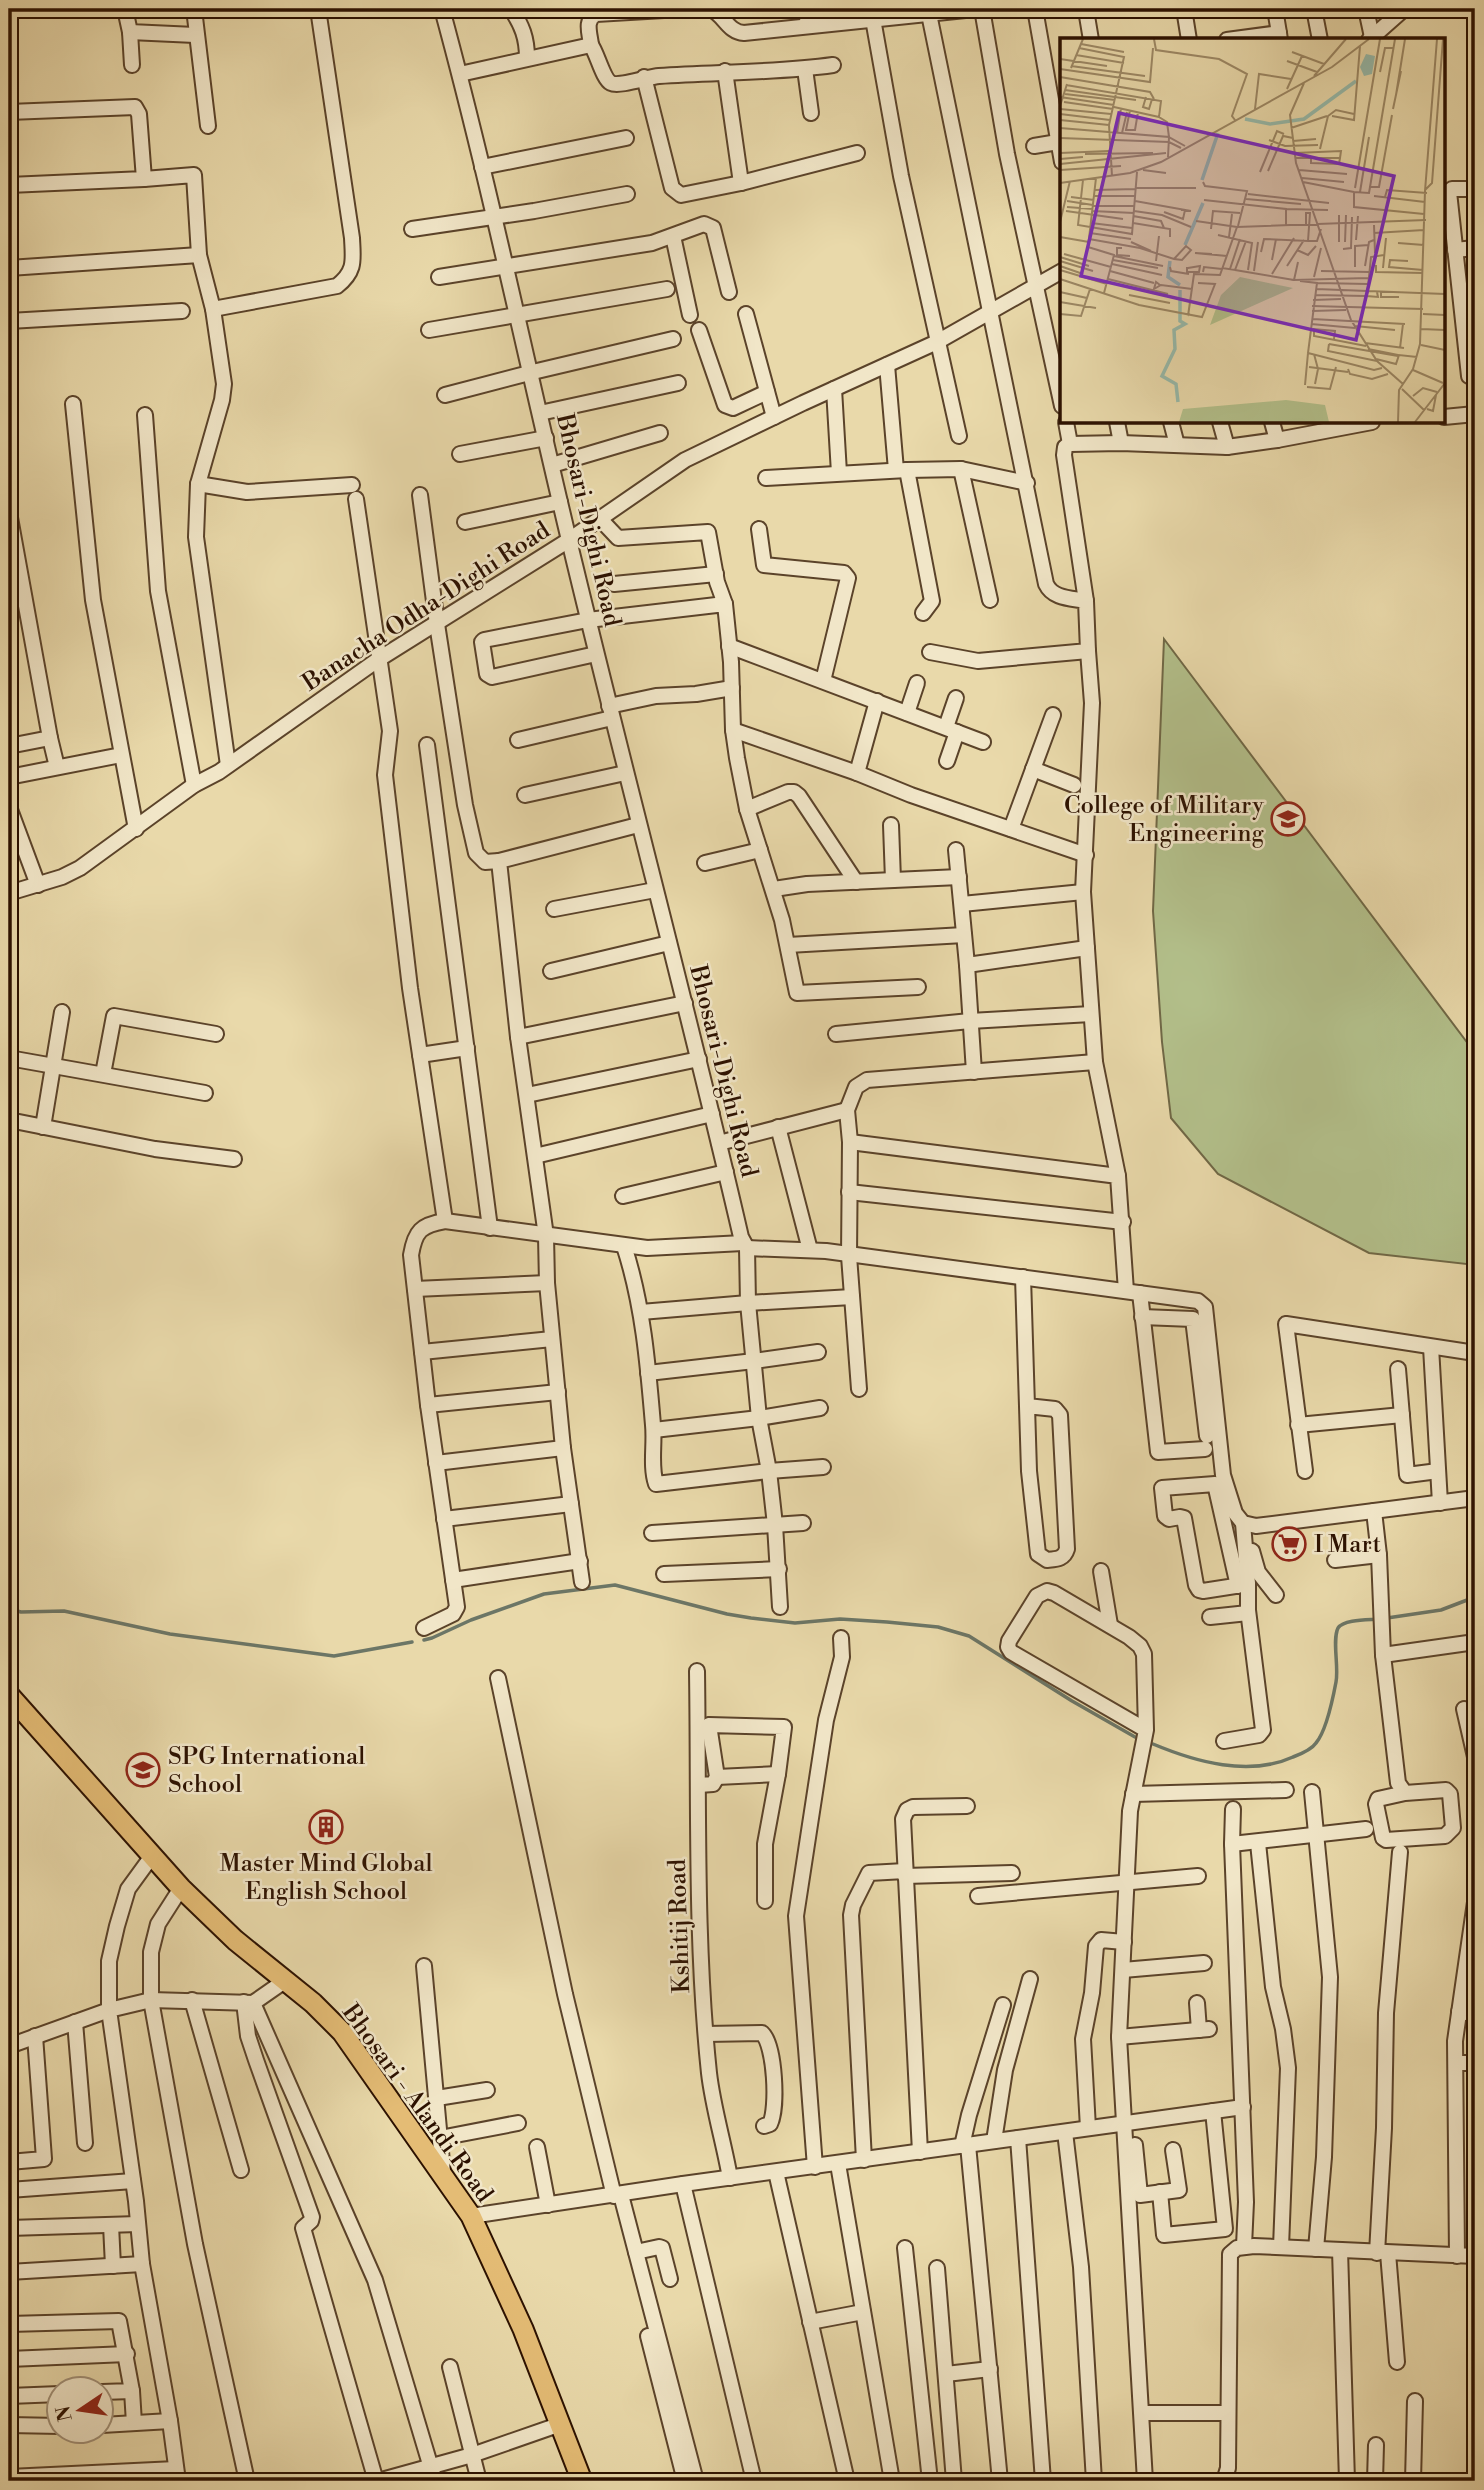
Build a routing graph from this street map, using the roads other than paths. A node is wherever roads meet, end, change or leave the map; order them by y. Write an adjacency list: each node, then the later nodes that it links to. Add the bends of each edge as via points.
1 (125, 9): 23 (street)
2 (194, 9): 24 (street)
3 (318, 9): 70 (street, via 353,265 337,286)
4 (442, 9): 39 (street, Bhosari-Dighi Road)
5 (511, 9): 34 (street, via 527,41)
6 (681, 9): 17 (street)
7 (711, 9): 22 (street, via 737,33)
8 (806, 9): 22 (street)
9 (975, 9): 19 (street)
10 (982, 9): 66 (street, via 1007,154)
11 (1035, 9): 45 (street)
12 (1184, 9): 27 (street)
13 (1275, 9): 25 (street)
14 (1314, 9): 29 (street)
15 (1366, 9): 30 (street)
16 (1404, 9): 21 (street)
17 (638, 10): 33 (street, via 591,16)
18 (1086, 10): 26 (street)
19 (929, 13): 20 (street); 72 (street)
20 (873, 19): 22 (street); 81 (street)
21 (1386, 25): 31 (street); 32 (street)
22 (808, 26)
23 (130, 32): 24 (street); 35 (street)
24 (195, 35): 43 (street)
25 (1280, 36): 28 (street)
26 (1091, 38)
27 (1189, 38)
28 (1254, 38)
29 (1320, 38)
30 (1370, 38)
31 (1371, 38)
32 (1389, 38)
33 (591, 45): 34 (street); 40 (street, via 610,83)
34 (527, 58): 39 (street)
35 (132, 65)
36 (833, 65): 37 (street)
37 (805, 69): 38 (street); 42 (street)
38 (724, 71): 40 (street); 51 (street)
39 (460, 74): 49 (street, Bhosari-Dighi Road)
40 (644, 77): 51 (street, via 676,193)
41 (9, 112): 50 (street, via 135,107)
42 (811, 113)
43 (208, 126)
44 (626, 138): 49 (street)
45 (1058, 142): 46 (street); 47 (street)
46 (1034, 146)
47 (1060, 152)
48 (857, 153): 51 (street)
49 (482, 167): 55 (street, Bhosari-Dighi Road)
50 (144, 179): 52 (street); 61 (street, via 194,175)
51 (741, 183)
52 (9, 186)
53 (1475, 189): 60 (street, via 1449,190)
54 (627, 194): 55 (street)
55 (494, 217): 57 (street); 62 (street, Bhosari-Dighi Road)
56 (205, 223): 68 (street, via 215,284)
57 (412, 229)
58 (673, 236): 62 (street); 69 (street, via 704,225 713,228); 75 (street)
59 (1475, 248): 60 (street)
60 (1455, 250): 76 (street)
61 (200, 255): 63 (street); 68 (street)
62 (506, 267): 65 (street); 73 (street, Bhosari-Dighi Road)
63 (9, 268)
64 (1060, 272): 66 (street, Banacha Odha-Dighi Road)
65 (439, 277)
66 (1037, 287): 72 (street, Banacha Odha-Dighi Road); 89 (street)
67 (667, 289): 73 (street)
68 (209, 291): 70 (street)
69 (729, 292)
70 (213, 309): 118 (street, via 224,384)
71 (182, 312): 77 (street)
72 (989, 313): 81 (street, Banacha Odha-Dighi Road); 117 (street)
73 (518, 314): 78 (street); 83 (street, Bhosari-Dighi Road)
74 (746, 314): 87 (street)
75 (690, 315)
76 (1469, 315): 84 (street, via 1469,376)
77 (9, 321)
78 (429, 330)
79 (699, 330): 87 (street, via 725,405 733,408)
80 (673, 339): 83 (street)
81 (937, 342): 82 (street, Banacha Odha-Dighi Road); 104 (street)
82 (887, 365): 86 (street, Banacha Odha-Dighi Road); 114 (street)
83 (531, 372): 88 (street); 91 (street, Bhosari-Dighi Road)
84 (1475, 379)
85 (678, 383): 91 (street)
86 (834, 389): 94 (street, Banacha Odha-Dighi Road); 115 (street)
87 (767, 392): 94 (street)
88 (445, 395)
89 (1060, 396)
90 (73, 404): 154 (street, via 93,600)
91 (540, 413): 105 (street, Bhosari-Dighi Road)
92 (1475, 414): 95 (street)
93 (145, 415): 162 (street, via 158,591)
94 (774, 417): 122 (street, Banacha Odha-Dighi Road, via 685,460)
95 (1446, 417)
96 (1066, 424): 108 (street)
97 (1117, 424): 107 (street)
98 (1172, 424): 109 (street)
99 (1221, 424): 110 (street)
100 (1273, 424): 106 (street)
101 (1351, 424): 102 (street)
102 (1319, 427): 106 (street)
103 (660, 433): 112 (street)
104 (959, 436)
105 (546, 438): 111 (street); 112 (street, Bhosari-Dighi Road)
106 (1277, 440): 110 (street)
107 (1121, 443): 108 (street); 109 (street)
108 (1070, 444): 129 (street, via 1064,455)
109 (1177, 445): 110 (street)
110 (1227, 447)
111 (460, 454)
112 (552, 465): 120 (street, Bhosari-Dighi Road)
113 (961, 469): 114 (street); 117 (street); 128 (street)
114 (901, 470): 115 (street); 131 (street, via 932,601)
115 (839, 474): 116 (street)
116 (766, 478)
117 (1027, 483): 129 (street, via 1049,591)
118 (198, 484): 138 (street, via 247,492 354,492); 156 (street, via 196,537)
119 (420, 495): 133 (street)
120 (560, 502): 123 (street); 125 (street, Bhosari-Dighi Road)
121 (9, 512): 149 (street)
122 (600, 519): 125 (street, Banacha Odha-Dighi Road); 126 (street, via 618,538 708,532)
123 (465, 522)
124 (759, 529): 139 (street, via 764,565 844,573 848,578)
125 (569, 540): 132 (street, Bhosari-Dighi Road); 133 (street, Banacha Odha-Dighi Road)
126 (716, 574): 127 (street); 130 (street)
127 (614, 584)
128 (990, 600)
129 (1086, 600): 135 (street)
130 (725, 604): 132 (street); 134 (street)
131 (923, 613)
132 (588, 620): 137 (street, Bhosari-Dighi Road); 137 (street, via 484,640 487,674 492,677)
133 (437, 624): 138 (street, Banacha Odha-Dighi Road); 174 (street, via 476,853 485,862)
134 (729, 646): 139 (street); 141 (street)
135 (1088, 651): 136 (street, via 978,661); 173 (street, via 1092,703)
136 (930, 652)
137 (596, 654): 144 (street, Bhosari-Dighi Road)
138 (379, 659): 156 (street, Banacha Odha-Dighi Road); 201 (street, via 390,731 385,775)
139 (823, 681): 143 (street)
140 (917, 683): 145 (street)
141 (732, 688): 144 (street, via 656,696); 147 (street)
142 (957, 698): 148 (street)
143 (877, 701): 145 (street); 160 (street)
144 (610, 712): 150 (street); 159 (street, Bhosari-Dighi Road)
145 (907, 713): 148 (street)
146 (1053, 715): 158 (street)
147 (733, 730): 160 (street); 166 (street)
148 (951, 730): 151 (street); 155 (street)
149 (50, 738): 153 (street); 157 (street)
150 (518, 740)
151 (983, 742)
152 (427, 745): 200 (street)
153 (9, 746)
154 (121, 755): 157 (street); 169 (street)
155 (947, 761)
156 (228, 765): 162 (street, Banacha Odha-Dighi Road)
157 (57, 767): 161 (street)
158 (1033, 769): 163 (street); 170 (street)
159 (625, 773): 164 (street); 167 (street, Bhosari-Dighi Road)
160 (856, 773): 170 (street)
161 (9, 776)
162 (194, 785): 169 (street, Banacha Odha-Dighi Road)
163 (1074, 785)
164 (525, 795)
165 (9, 807): 179 (street)
166 (747, 809): 171 (street); 178 (street, via 794,792)
167 (638, 825): 174 (street); 181 (street, Bhosari-Dighi Road)
168 (891, 825): 177 (street)
169 (136, 829): 179 (street, Banacha Odha-Dighi Road, via 62,877)
170 (1011, 829): 173 (street)
171 (760, 850): 175 (street); 180 (street)
172 (956, 850): 176 (street)
173 (1086, 855): 183 (street)
174 (499, 861): 199 (street)
175 (705, 863)
176 (959, 877): 177 (street); 184 (street)
177 (893, 880): 178 (street)
178 (856, 882): 180 (street)
179 (38, 885): 182 (street, Banacha Odha-Dighi Road)
180 (774, 888): 188 (street)
181 (655, 890): 185 (street); 187 (street, Bhosari-Dighi Road)
182 (9, 892)
183 (1083, 892): 184 (street); 189 (street)
184 (962, 904): 186 (street)
185 (554, 909)
186 (964, 934): 188 (street); 190 (street)
187 (669, 943): 191 (street); 193 (street, Bhosari-Dighi Road)
188 (788, 944): 192 (street, via 797,992)
189 (1087, 948): 190 (street); 195 (street)
190 (967, 965): 196 (street)
191 (551, 971)
192 (918, 986)
193 (685, 1003): 199 (street); 203 (street, Bhosari-Dighi Road)
194 (62, 1012): 205 (street)
195 (1091, 1014): 196 (street); 204 (street)
196 (970, 1021): 198 (street); 206 (street)
197 (216, 1034): 207 (street, via 114,1016)
198 (836, 1034)
199 (518, 1037): 209 (street)
200 (467, 1048): 201 (street); 225 (street)
201 (420, 1055): 223 (street)
202 (9, 1058): 205 (street)
203 (699, 1059): 209 (street); 211 (street, Bhosari-Dighi Road)
204 (1095, 1062): 206 (street); 220 (street)
205 (53, 1067): 207 (street); 213 (street)
206 (974, 1072): 210 (street, via 867,1080 856,1087)
207 (103, 1074): 208 (street)
208 (205, 1093)
209 (527, 1095): 217 (street)
210 (847, 1110): 214 (street); 215 (street)
211 (712, 1114): 216 (street, Bhosari-Dighi Road); 217 (street)
212 (9, 1121): 213 (street)
213 (43, 1126): 218 (street, via 155,1149)
214 (778, 1127): 216 (street); 229 (street)
215 (850, 1142): 220 (street); 221 (street)
216 (719, 1143): 219 (street, Bhosari-Dighi Road)
217 (535, 1156): 226 (street)
218 (234, 1159)
219 (726, 1172): 222 (street); 228 (street, Bhosari-Dighi Road)
220 (1118, 1177): 224 (street)
221 (849, 1192): 224 (street); 230 (street)
222 (623, 1196)
223 (445, 1221): 225 (street); 233 (street, via 428,1224 413,1242)
224 (1123, 1222): 234 (street)
225 (490, 1228): 226 (street)
226 (546, 1236): 227 (street); 232 (street)
227 (624, 1245): 228 (street); 237 (street)
228 (745, 1245): 229 (street); 236 (street, Bhosari-Dighi Road)
229 (810, 1250): 230 (street)
230 (849, 1256): 231 (street); 235 (street)
231 (1023, 1277): 234 (street); 250 (street)
232 (547, 1283): 233 (street); 239 (street)
233 (415, 1289): 241 (street)
234 (1133, 1292): 238 (street); 268 (street, via 1198,1301 1205,1307 1223,1475 1235,1513)
235 (852, 1297): 236 (street); 247 (street)
236 (748, 1303): 237 (street); 244 (street, Bhosari-Dighi Road)
237 (641, 1312): 246 (street)
238 (1142, 1317): 238 (street, via 1158,1452 1206,1443 1193,1319)
239 (552, 1339): 241 (street); 248 (street)
240 (1431, 1347): 243 (street); 254 (street, via 1286,1324); 261 (street)
241 (422, 1352): 249 (street)
242 (818, 1352): 244 (street)
243 (1475, 1353)
244 (754, 1362): 246 (street); 253 (street, Bhosari-Dighi Road)
245 (1398, 1369): 252 (street)
246 (648, 1373): 255 (street)
247 (859, 1389)
248 (558, 1392): 249 (street); 256 (street)
249 (428, 1405): 257 (street)
250 (1027, 1406): 250 (street, via 1038,1554 1047,1560 1060,1558 1067,1549 1060,1415 1055,1409)
251 (820, 1408): 253 (street)
252 (1402, 1415): 254 (street); 261 (street, via 1407,1475)
253 (759, 1418): 255 (street); 259 (street, Bhosari-Dighi Road)
254 (1298, 1425): 260 (street)
255 (654, 1430): 259 (street, via 656,1484)
256 (563, 1448): 257 (street); 264 (street)
257 (436, 1463): 266 (street)
258 (822, 1467): 259 (street)
259 (769, 1471): 270 (street, Bhosari-Dighi Road)
260 (1305, 1471)
261 (1438, 1471): 263 (street)
262 (1475, 1498): 263 (street)
263 (1440, 1503): 265 (street)
264 (571, 1504): 266 (street); 274 (street)
265 (1374, 1511): 269 (street); 272 (street)
266 (444, 1519): 278 (street)
267 (803, 1523): 270 (street)
268 (1243, 1523): 269 (street); 280 (street)
269 (1275, 1524): 281 (street, via 1274,1531 1250,1539 1258,1573)
270 (775, 1525): 271 (street); 275 (street, Bhosari-Dighi Road)
271 (652, 1533)
272 (1379, 1555): 273 (street); 289 (street)
273 (1335, 1560)
274 (580, 1561): 278 (street); 279 (street)
275 (779, 1569): 277 (street); 282 (street, Bhosari-Dighi Road)
276 (1101, 1571): 285 (street)
277 (664, 1574)
278 (453, 1580): 286 (street, via 456,1611)
279 (582, 1583)
280 (1243, 1585): 280 (street, via 1199,1590 1184,1518 1165,1517 1162,1488 1215,1484); 283 (street)
281 (1276, 1595)
282 (780, 1607)
283 (1248, 1613): 284 (street); 295 (street, via 1263,1730 1259,1735)
284 (1210, 1617)
285 (1110, 1625): 294 (street, via 1144,1654); 294 (street, via 1047,1591 1037,1596 1008,1647)
286 (425, 1628)
287 (841, 1638): 362 (street, via 842,1657 826,1720 796,1916)
288 (1475, 1642): 289 (street)
289 (1383, 1655): 302 (street, via 1398,1783)
290 (698, 1671): 299 (street, Kshitij Road)
291 (498, 1678): 371 (street, via 565,1994)
292 (9, 1695): 311 (main road, Bhosari - Alandi Road)
293 (1464, 1709): 296 (street)
294 (1146, 1730): 303 (street)
295 (1224, 1741)
296 (1475, 1754)
297 (778, 1774): 298 (street); 298 (street, via 784,1727 714,1724 708,1729); 318 (street, via 765,1844)
298 (717, 1777): 299 (street, via 713,1784)
299 (699, 1785): 336 (street, Kshitij Road)
300 (1286, 1790): 303 (street)
301 (1312, 1792): 307 (street)
302 (1405, 1793): 302 (street, via 1378,1799 1382,1838 1450,1833 1450,1794 1446,1790)
303 (1133, 1794): 315 (street)
304 (967, 1805): 312 (street, via 907,1810 902,1819)
305 (1233, 1809): 309 (street)
306 (1366, 1829): 307 (street)
307 (1318, 1835): 308 (street); 381 (street, via 1330,1977)
308 (1258, 1843): 309 (street); 379 (street, via 1273,1987 1288,2068)
309 (1232, 1844): 344 (street)
310 (1400, 1852): 384 (street, via 1386,2013)
311 (152, 1856): 316 (main road, Bhosari - Alandi Road); 332 (street, via 128,1889 117,1926 109,1961)
312 (905, 1873): 313 (street); 358 (street); 359 (street, via 869,1873 850,1915)
313 (1012, 1873)
314 (1198, 1876): 315 (street)
315 (1128, 1881): 317 (street); 321 (street)
316 (181, 1888): 326 (main road, Bhosari - Alandi Road, via 235,1940); 327 (street, via 158,1924 151,1952)
317 (978, 1896)
318 (765, 1901)
319 (1475, 1902): 320 (street)
320 (1474, 1918): 333 (street)
321 (1124, 1942): 324 (street); 349 (street, via 1101,1940 1096,1946 1083,2039)
322 (1205, 1963): 324 (street)
323 (424, 1966): 343 (street)
324 (1123, 1970): 338 (street)
325 (1030, 1979): 353 (street, via 1005,2070)
326 (286, 1980): 329 (street); 365 (main road, Bhosari - Alandi Road, via 342,2032)
327 (151, 2000): 328 (street); 332 (street); 419 (street, via 195,2244)
328 (192, 2000): 329 (street); 363 (street)
329 (248, 2002): 416 (street, via 375,2280); 420 (street, via 248,2036 312,2217 303,2228)
330 (1197, 2003): 338 (street, via 1204,2030)
331 (1003, 2005): 355 (street, via 969,2115)
332 (109, 2010): 335 (street); 367 (street)
333 (1459, 2012): 334 (street); 340 (street)
334 (1475, 2014)
335 (75, 2022): 337 (street); 354 (street)
336 (706, 2034): 348 (street, via 766,2036 774,2095 773,2117); 366 (street, Kshitij Road, via 709,2075)
337 (35, 2036): 339 (street); 360 (street, via 44,2159)
338 (1119, 2037): 347 (street)
339 (9, 2046)
340 (1455, 2063): 341 (street); 385 (street)
341 (1475, 2063)
342 (487, 2090): 343 (street)
343 (437, 2098): 351 (street)
344 (1243, 2107): 345 (street); 378 (street)
345 (1213, 2111): 347 (street); 370 (street, via 1225,2229 1164,2235)
346 (518, 2123): 351 (street)
347 (1129, 2123): 349 (street); 370 (street, via 1140,2194); 406 (street)
348 (764, 2126)
349 (1088, 2129): 350 (street)
350 (1065, 2132): 352 (street); 432 (street, via 1081,2267)
351 (440, 2138): 365 (street)
352 (1018, 2138): 353 (street); 431 (street)
353 (994, 2141): 355 (street)
354 (85, 2143)
355 (965, 2146): 358 (street); 399 (street)
356 (537, 2147): 372 (street)
357 (1173, 2150): 370 (street, via 1179,2190)
358 (920, 2152): 359 (street)
359 (864, 2160): 361 (street)
360 (9, 2162)
361 (838, 2164): 362 (street); 392 (street)
362 (814, 2167): 364 (street)
363 (241, 2170)
364 (776, 2172): 366 (street); 393 (street)
365 (443, 2173): 373 (main road, Bhosari - Alandi Road)
366 (730, 2178): 368 (street)
367 (133, 2181): 369 (street); 374 (street)
368 (683, 2183): 371 (street); 425 (street)
369 (9, 2190)
370 (1160, 2192)
371 (617, 2195): 372 (street); 383 (street)
372 (548, 2205): 373 (street)
373 (471, 2216): 411 (main road, Bhosari - Alandi Road)
374 (138, 2224): 375 (street); 387 (street)
375 (111, 2225): 376 (street); 388 (street)
376 (9, 2228)
377 (622, 2233): 423 (street)
378 (1244, 2246): 379 (street); 407 (street, via 1230,2254 1228,2263)
379 (1281, 2246): 381 (street)
380 (905, 2248): 428 (street)
381 (1316, 2249): 382 (street)
382 (1340, 2250): 384 (street); 435 (street)
383 (636, 2252): 391 (street, via 662,2248); 424 (street)
384 (1383, 2253): 385 (street); 397 (street)
385 (1457, 2256): 386 (street)
386 (1475, 2256)
387 (142, 2264): 388 (street); 408 (street)
388 (113, 2266): 390 (street)
389 (937, 2268): 400 (street)
390 (9, 2272)
391 (670, 2279)
392 (863, 2312): 393 (street); 427 (street)
393 (810, 2322): 426 (street)
394 (9, 2324): 395 (street, via 117,2320)
395 (127, 2354): 396 (street); 401 (street)
396 (9, 2359)
397 (1396, 2362)
398 (450, 2367): 415 (street)
399 (990, 2369): 400 (street); 430 (street)
400 (946, 2374): 429 (street)
401 (132, 2391): 402 (street); 409 (street)
402 (116, 2392)
403 (46, 2395): 404 (street)
404 (9, 2396)
405 (1415, 2401): 437 (street)
406 (1142, 2413): 407 (street); 433 (street)
407 (1228, 2413): 434 (street)
408 (170, 2421): 409 (street); 417 (street)
409 (134, 2423): 410 (street)
410 (116, 2424)
411 (561, 2424): 415 (street); 422 (main road, Bhosari - Alandi Road)
412 (9, 2425): 413 (street)
413 (46, 2426)
414 (1377, 2445): 436 (street)
415 (472, 2455): 416 (street); 421 (street)
416 (433, 2474): 420 (street)
417 (177, 2475): 418 (street)
418 (9, 2477)
419 (247, 2481)
420 (377, 2481)
421 (479, 2481)
422 (582, 2481)
423 (685, 2481)
424 (696, 2481)
425 (754, 2481)
426 (847, 2481)
427 (892, 2481)
428 (930, 2481)
429 (954, 2481)
430 (1000, 2481)
431 (1044, 2481)
432 (1094, 2481)
433 (1145, 2481)
434 (1224, 2481)
435 (1347, 2481)
436 (1375, 2481)
437 (1413, 2481)

